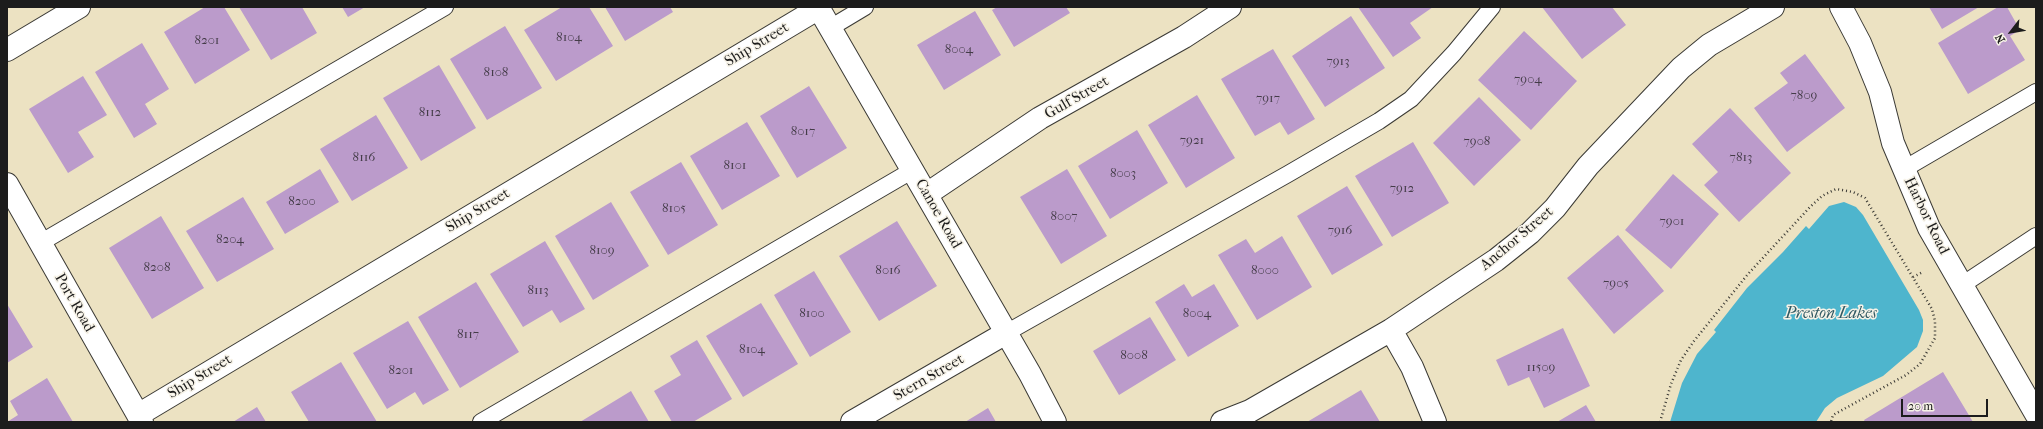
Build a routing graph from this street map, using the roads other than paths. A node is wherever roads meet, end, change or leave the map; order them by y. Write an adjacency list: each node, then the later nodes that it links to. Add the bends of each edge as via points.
1 (79, 7): 10 (street)
2 (445, 7): 17 (lane)
3 (865, 7): 9 (lane)
4 (1230, 7): 15 (street, Gulf Street, via 1040,118)
5 (1492, 7): 20 (lane, via 1411,99 1379,121)
6 (1773, 7): 19 (street, Anchor Street, via 1709,45 1681,68 1588,166 1555,208 1530,233 1496,260)
7 (1841, 7): 12 (street, Harbor Road, via 1880,92 1893,143)
8 (818, 8): 9 (street, Canoe Road); 23 (street, Ship Street)
9 (830, 28): 13 (street, Canoe Road)
10 (7, 50)
11 (2036, 92): 12 (lane)
12 (1904, 169): 18 (street, Harbor Road, via 1929,228)
13 (913, 170): 15 (street, Canoe Road); 24 (lane)
14 (7, 184): 17 (street, Port Road)
15 (927, 194): 20 (street, Canoe Road)
16 (2036, 236): 18 (lane)
17 (40, 243): 23 (street, Port Road)
18 (1962, 285): 21 (street, Harbor Road)
19 (1391, 330): 22 (street, Anchor Street); 28 (street, via 1412,367)
20 (1006, 333): 25 (street, Stern Street); 26 (street, Canoe Road)
21 (2036, 414)
22 (1252, 416): 27 (street, Anchor Street)
23 (140, 418)
24 (481, 422)
25 (852, 422)
26 (1055, 422)
27 (1222, 422)
28 (1435, 422)

